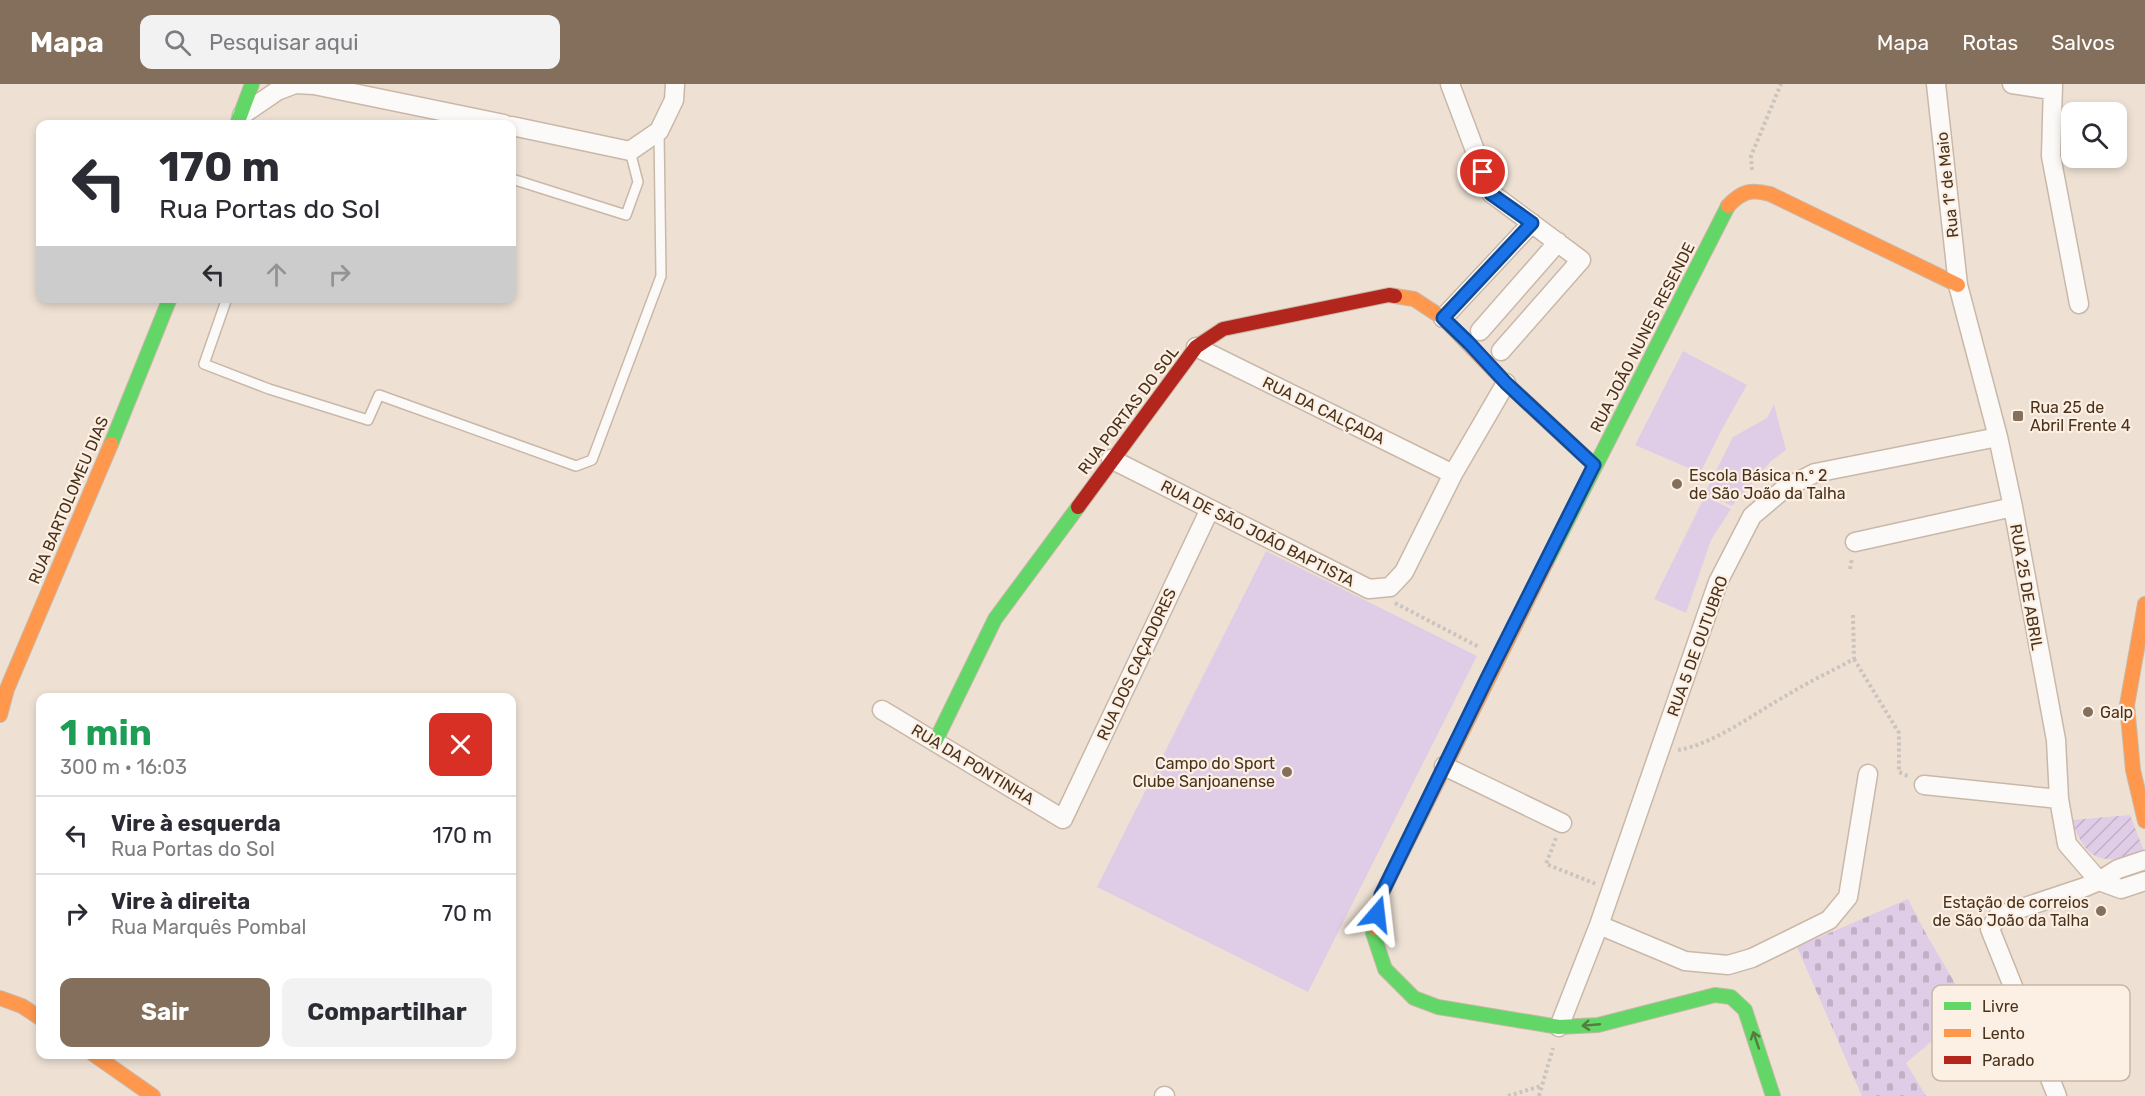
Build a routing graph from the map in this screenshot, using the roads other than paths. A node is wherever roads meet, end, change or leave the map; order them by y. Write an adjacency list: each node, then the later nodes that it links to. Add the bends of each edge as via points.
1 (252, 84): 8 (street)
2 (314, 84): 8 (street, via 295,84 277,91); 9 (street)
3 (675, 84): 11 (street, via 674,100)
4 (1450, 84): 14 (street, via 1491,194)
5 (1936, 84): 16 (street, Rua 1º de Maio)
6 (2012, 84): 7 (street)
7 (2052, 87): 19 (street, via 2051,156)
8 (238, 120)
9 (485, 120)
10 (516, 127): 12 (street)
11 (659, 131): 12 (street); 18 (lane, via 661,276 592,460 576,466 379,395 368,420 204,364)
12 (630, 150): 13 (lane, via 638,182 626,215)
13 (516, 180)
14 (1532, 223): 15 (street); 20 (street)
15 (1558, 242): 21 (street); 23 (street, via 1581,260)
16 (1958, 285): 25 (street, RUA 25 DE ABRIL); 27 (street, RUA JOÃO NUNES RESENDE, via 1770,194 1754,189 1740,193 1728,206)
17 (168, 303): 34 (street, RUA BARTOLOMEU DIAS, via 7,689)
18 (225, 303)
19 (2079, 304)
20 (1443, 318): 22 (street, RUA PORTAS DO SOL, via 1414,299 1389,295 1223,329); 24 (street, RUA PORTAS DO SOL)
21 (1480, 331)
22 (1196, 347): 26 (street, RUA PORTAS DO SOL); 28 (street, RUA DA CALÇADA)
23 (1501, 351)
24 (1506, 383): 27 (street, RUA PORTAS DO SOL); 28 (street, RUA DE SÃO JOÃO BAPTISTA)
25 (1998, 437): 29 (street, RUA 25 DE ABRIL); 46 (street, RUA 5 DE OUTUBRO, via 1815,474 1785,488 1752,516 1718,582)
26 (1111, 459): 30 (street, RUA DE SÃO JOÃO BAPTISTA); 35 (street, RUA PORTAS DO SOL, via 995,619)
27 (1594, 465): 36 (street, RUA JOÃO NUNES RESENDE)
28 (1453, 474): 30 (street, RUA DE SÃO JOÃO BAPTISTA, via 1404,572 1390,587 1369,589)
29 (2013, 507): 31 (street); 39 (street, RUA 25 DE ABRIL, via 2055,740)
30 (1210, 509): 40 (street, RUA DOS CAÇADORES)
31 (1855, 542)
32 (2145, 604): 41 (street, via 2127,705 2133,770)
33 (882, 710): 35 (street, RUA DA PONTINHA)
34 (0, 715)
35 (935, 742): 40 (street, RUA DA PONTINHA)
36 (1444, 766): 42 (street); 50 (street, RUA JOÃO NUNES RESENDE, via 1381,895 1373,933 1385,969 1414,998 1438,1007)
37 (1868, 774): 46 (street, via 1848,897 1829,920 1752,958 1728,965 1684,961)
38 (1924, 784): 39 (street)
39 (2059, 799): 44 (street, RUA 25 DE ABRIL, via 2067,844)
40 (1063, 819)
41 (2145, 821)
42 (1562, 823)
43 (2145, 860): 44 (street, via 2118,869)
44 (2099, 881): 45 (street, via 2121,889); 47 (street, via 1994,922)
45 (2145, 881)
46 (1599, 925): 50 (street, RUA 5 DE OUTUBRO)
47 (2017, 985)
48 (0, 998): 49 (street)
49 (36, 1015)
50 (1560, 1027): 54 (street, RUA JOÃO NUNES RESENDE, one-way to 50, via 1745,1010 1731,998 1715,995 1598,1025)
51 (100, 1059): 53 (street)
52 (2052, 1081): 55 (street)
53 (153, 1096)
54 (1773, 1096)
55 (2057, 1096)

